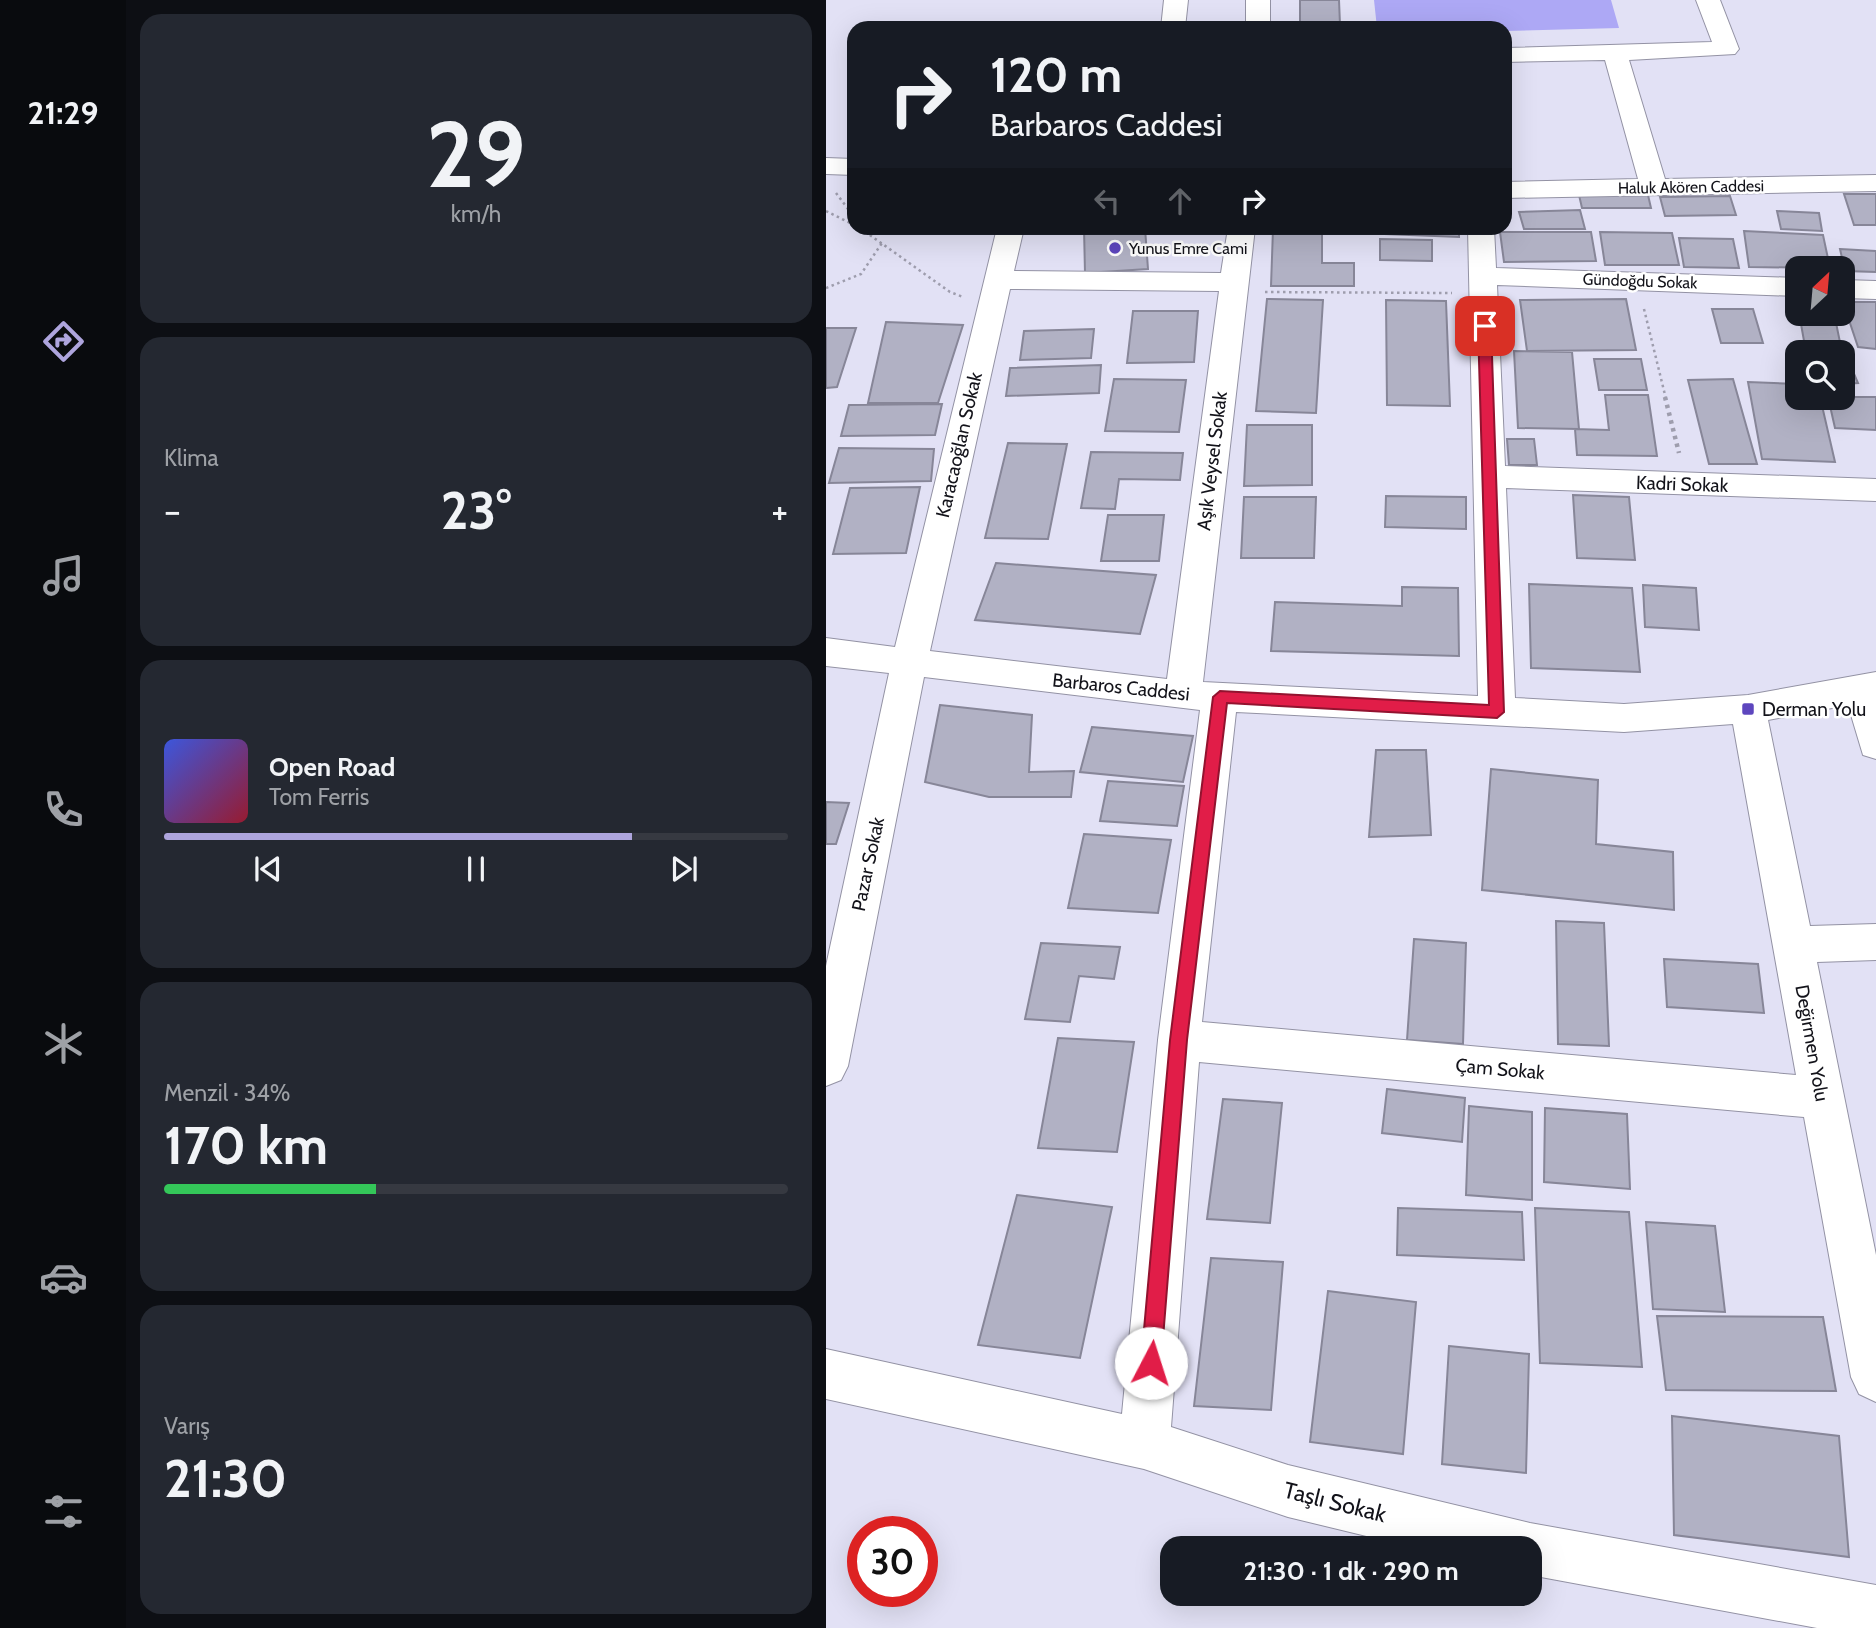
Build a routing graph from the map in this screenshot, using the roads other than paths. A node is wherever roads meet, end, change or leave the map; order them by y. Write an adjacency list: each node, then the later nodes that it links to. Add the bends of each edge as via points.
1 (1176, 0): 4 (street)
2 (1258, 0): 5 (street)
3 (1708, 0): 6 (street, via 1727,49)
4 (1174, 21)
5 (1258, 21)
6 (1615, 53): 7 (street); 11 (street)
7 (1512, 55)
8 (847, 170): 9 (street)
9 (829, 177)
10 (1876, 183): 11 (street, Haluk Akören Caddesi)
11 (1654, 188): 12 (street, Haluk Akören Caddesi)
12 (1512, 190)
13 (1008, 235): 21 (street, Karacaoğlan Sokak)
14 (1240, 235): 18 (street, Aşık Veysel Sokak)
15 (1481, 235): 16 (street)
16 (1483, 276): 17 (street, Gündoğdu Sokak); 22 (street)
17 (1785, 287)
18 (1233, 288): 21 (street); 27 (street, Aşık Veysel Sokak)
19 (1855, 289): 20 (street)
20 (1876, 290)
21 (995, 294): 25 (street, Karacaoğlan Sokak)
22 (1488, 476): 23 (street, Kadri Sokak); 29 (street)
23 (1876, 490)
24 (826, 652): 25 (street, Barbaros Caddesi)
25 (909, 663): 27 (street, Barbaros Caddesi); 34 (street, Pazar Sokak)
26 (1869, 687): 28 (street, Barbaros Caddesi); 30 (street)
27 (1201, 696): 29 (street, Barbaros Caddesi); 33 (street, Aşık Veysel Sokak)
28 (1748, 709): 29 (street, Barbaros Caddesi, via 1624,718); 32 (street, Değirmen Yolu)
29 (1497, 712)
30 (1876, 744)
31 (1876, 942): 32 (street)
32 (1795, 944): 35 (street, Değirmen Yolu)
33 (1179, 1040): 35 (street, Çam Sokak); 39 (street, Aşık Veysel Sokak)
34 (826, 1066)
35 (1821, 1098): 36 (street, Değirmen Yolu)
36 (1863, 1234): 38 (street, Değirmen Yolu)
37 (826, 1374): 39 (street, Taşlı Sokak)
38 (1876, 1377)
39 (1144, 1444): 40 (street, Taşlı Sokak, via 1288,1491)
40 (1475, 1536)
41 (1542, 1551): 42 (street, Taşlı Sokak)
42 (1876, 1612)

